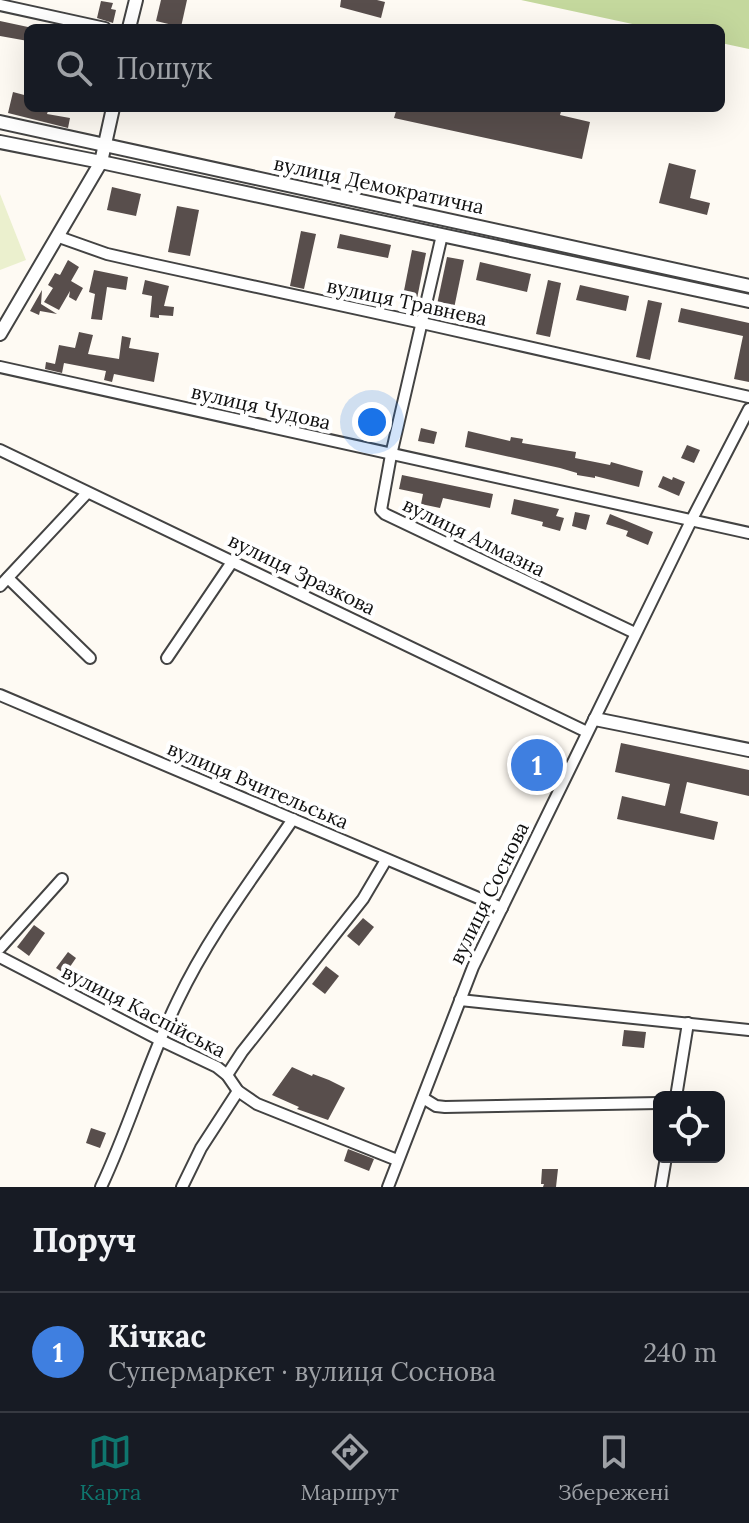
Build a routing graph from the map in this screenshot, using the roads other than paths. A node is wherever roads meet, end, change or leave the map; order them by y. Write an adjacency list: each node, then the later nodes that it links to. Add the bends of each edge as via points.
1 (136, 0): 4 (street)
2 (0, 5): 3 (street)
3 (87, 24)
4 (130, 24)
5 (112, 112): 8 (street)
6 (0, 122): 8 (street, вулиця Демократична)
7 (0, 142): 9 (street, вулиця Демократична)
8 (105, 145): 9 (street); 12 (street, вулиця Демократична)
9 (101, 162): 10 (street, вулиця Демократична); 11 (street)
10 (442, 235): 13 (street, вулиця Демократична); 14 (street, вулиця Алмазна)
11 (59, 237): 14 (street, вулиця Травнева, via 136,261); 15 (street)
12 (749, 286)
13 (749, 301)
14 (422, 323): 17 (street, вулиця Травнева); 20 (street, вулиця Алмазна)
15 (0, 334)
16 (0, 367): 20 (street, вулиця Чудова)
17 (749, 397)
18 (749, 409): 22 (street, вулиця Соснова)
19 (0, 450): 21 (street, вулиця Зразкова)
20 (391, 455): 22 (street, вулиця Чудова); 26 (street, вулиця Алмазна, via 382,512)
21 (87, 493): 24 (street, вулиця Зразкова); 25 (street)
22 (691, 521): 23 (street, вулиця Чудова); 26 (street, вулиця Соснова)
23 (749, 533)
24 (232, 562): 28 (street); 31 (street, вулиця Зразкова)
25 (4, 582): 27 (street)
26 (635, 633): 30 (street, вулиця Соснова)
27 (90, 658)
28 (167, 658)
29 (0, 695): 33 (street, вулиця Вчительська)
30 (595, 719): 31 (street, вулиця Соснова); 32 (street)
31 (587, 732): 36 (street, вулиця Соснова)
32 (749, 750)
33 (293, 819): 34 (street, вулиця Вчительська); 42 (street, via 217,930)
34 (386, 860): 36 (street, вулиця Вчительська); 43 (street, via 363,899)
35 (62, 879): 37 (street)
36 (502, 908): 39 (street, вулиця Соснова)
37 (0, 948)
38 (0, 957): 42 (street, вулиця Каспійська)
39 (460, 1000): 40 (street); 46 (street, вулиця Соснова)
40 (688, 1023): 41 (street); 45 (street)
41 (749, 1030)
42 (160, 1040): 43 (street, вулиця Каспійська); 50 (street)
43 (227, 1075): 44 (street, вулиця Каспійська)
44 (238, 1091): 48 (street, вулиця Каспійська, via 257,1104); 51 (street)
45 (677, 1091)
46 (423, 1098): 47 (street, via 445,1107); 48 (street, вулиця Соснова)
47 (653, 1103)
48 (397, 1160): 52 (street, вулиця Соснова)
49 (665, 1163): 53 (street)
50 (101, 1187)
51 (182, 1187)
52 (388, 1187)
53 (661, 1187)

